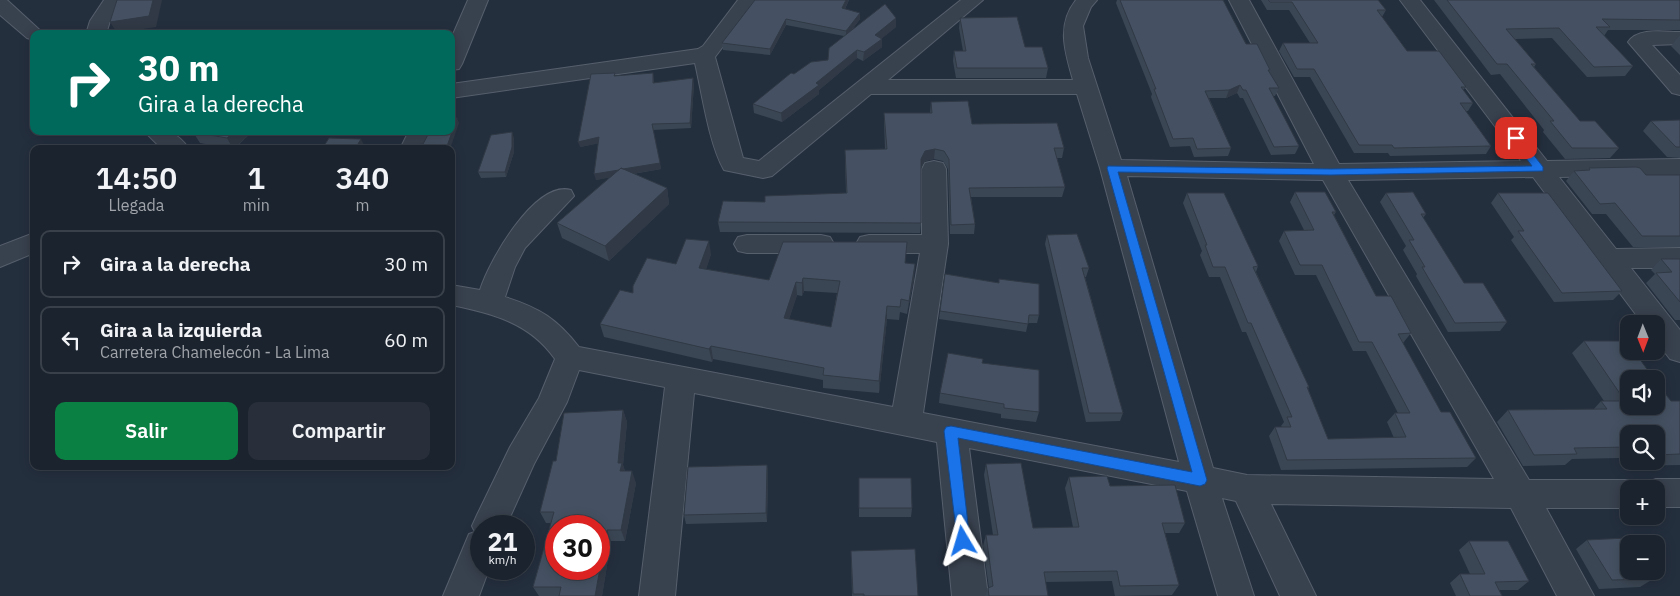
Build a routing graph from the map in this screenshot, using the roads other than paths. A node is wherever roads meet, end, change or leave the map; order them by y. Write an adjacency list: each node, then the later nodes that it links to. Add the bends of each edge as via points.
1 (114, 0): 10 (street)
2 (478, 0): 12 (street)
3 (748, 0): 13 (street, via 711,51)
4 (973, 0): 14 (street)
5 (1239, 0): 24 (street)
6 (1410, 0): 23 (street)
7 (1079, 2): 15 (street, via 1073,26 1077,58)
8 (0, 4): 9 (street)
9 (30, 30)
10 (97, 30)
11 (1680, 38): 16 (street, via 1642,38 1638,42)
12 (455, 55)
13 (704, 55): 14 (street, via 723,133 735,166 763,170); 17 (street)
14 (865, 86): 15 (street)
15 (1086, 87): 21 (street)
16 (1680, 88)
17 (455, 90)
18 (160, 135): 19 (street)
19 (172, 145)
20 (1680, 167): 23 (street)
21 (1112, 168): 24 (street); 39 (street)
22 (934, 169): 28 (street)
23 (1539, 169): 24 (street); 31 (street)
24 (1331, 172): 42 (street)
25 (562, 196): 33 (street, via 514,243 499,272)
26 (30, 244): 29 (street)
27 (747, 244): 28 (street)
28 (935, 244): 37 (street)
29 (0, 257)
30 (1680, 258): 31 (street)
31 (1609, 259): 34 (street)
32 (455, 296): 33 (street)
33 (490, 301): 35 (street, via 520,313 552,334)
34 (1680, 351)
35 (570, 357): 36 (street); 45 (street, via 552,402 521,457)
36 (681, 379): 37 (street); 48 (street)
37 (906, 423): 38 (street)
38 (951, 431): 39 (street); 49 (street)
39 (1200, 480): 40 (street); 50 (street)
40 (1247, 489): 42 (street); 51 (street)
41 (1680, 493): 44 (street)
42 (1520, 494): 43 (street); 52 (street)
43 (1620, 494)
44 (1665, 494)
45 (494, 515)
46 (470, 573): 47 (street)
47 (461, 596)
48 (657, 596)
49 (970, 596)
50 (1236, 596)
51 (1298, 596)
52 (1576, 596)

